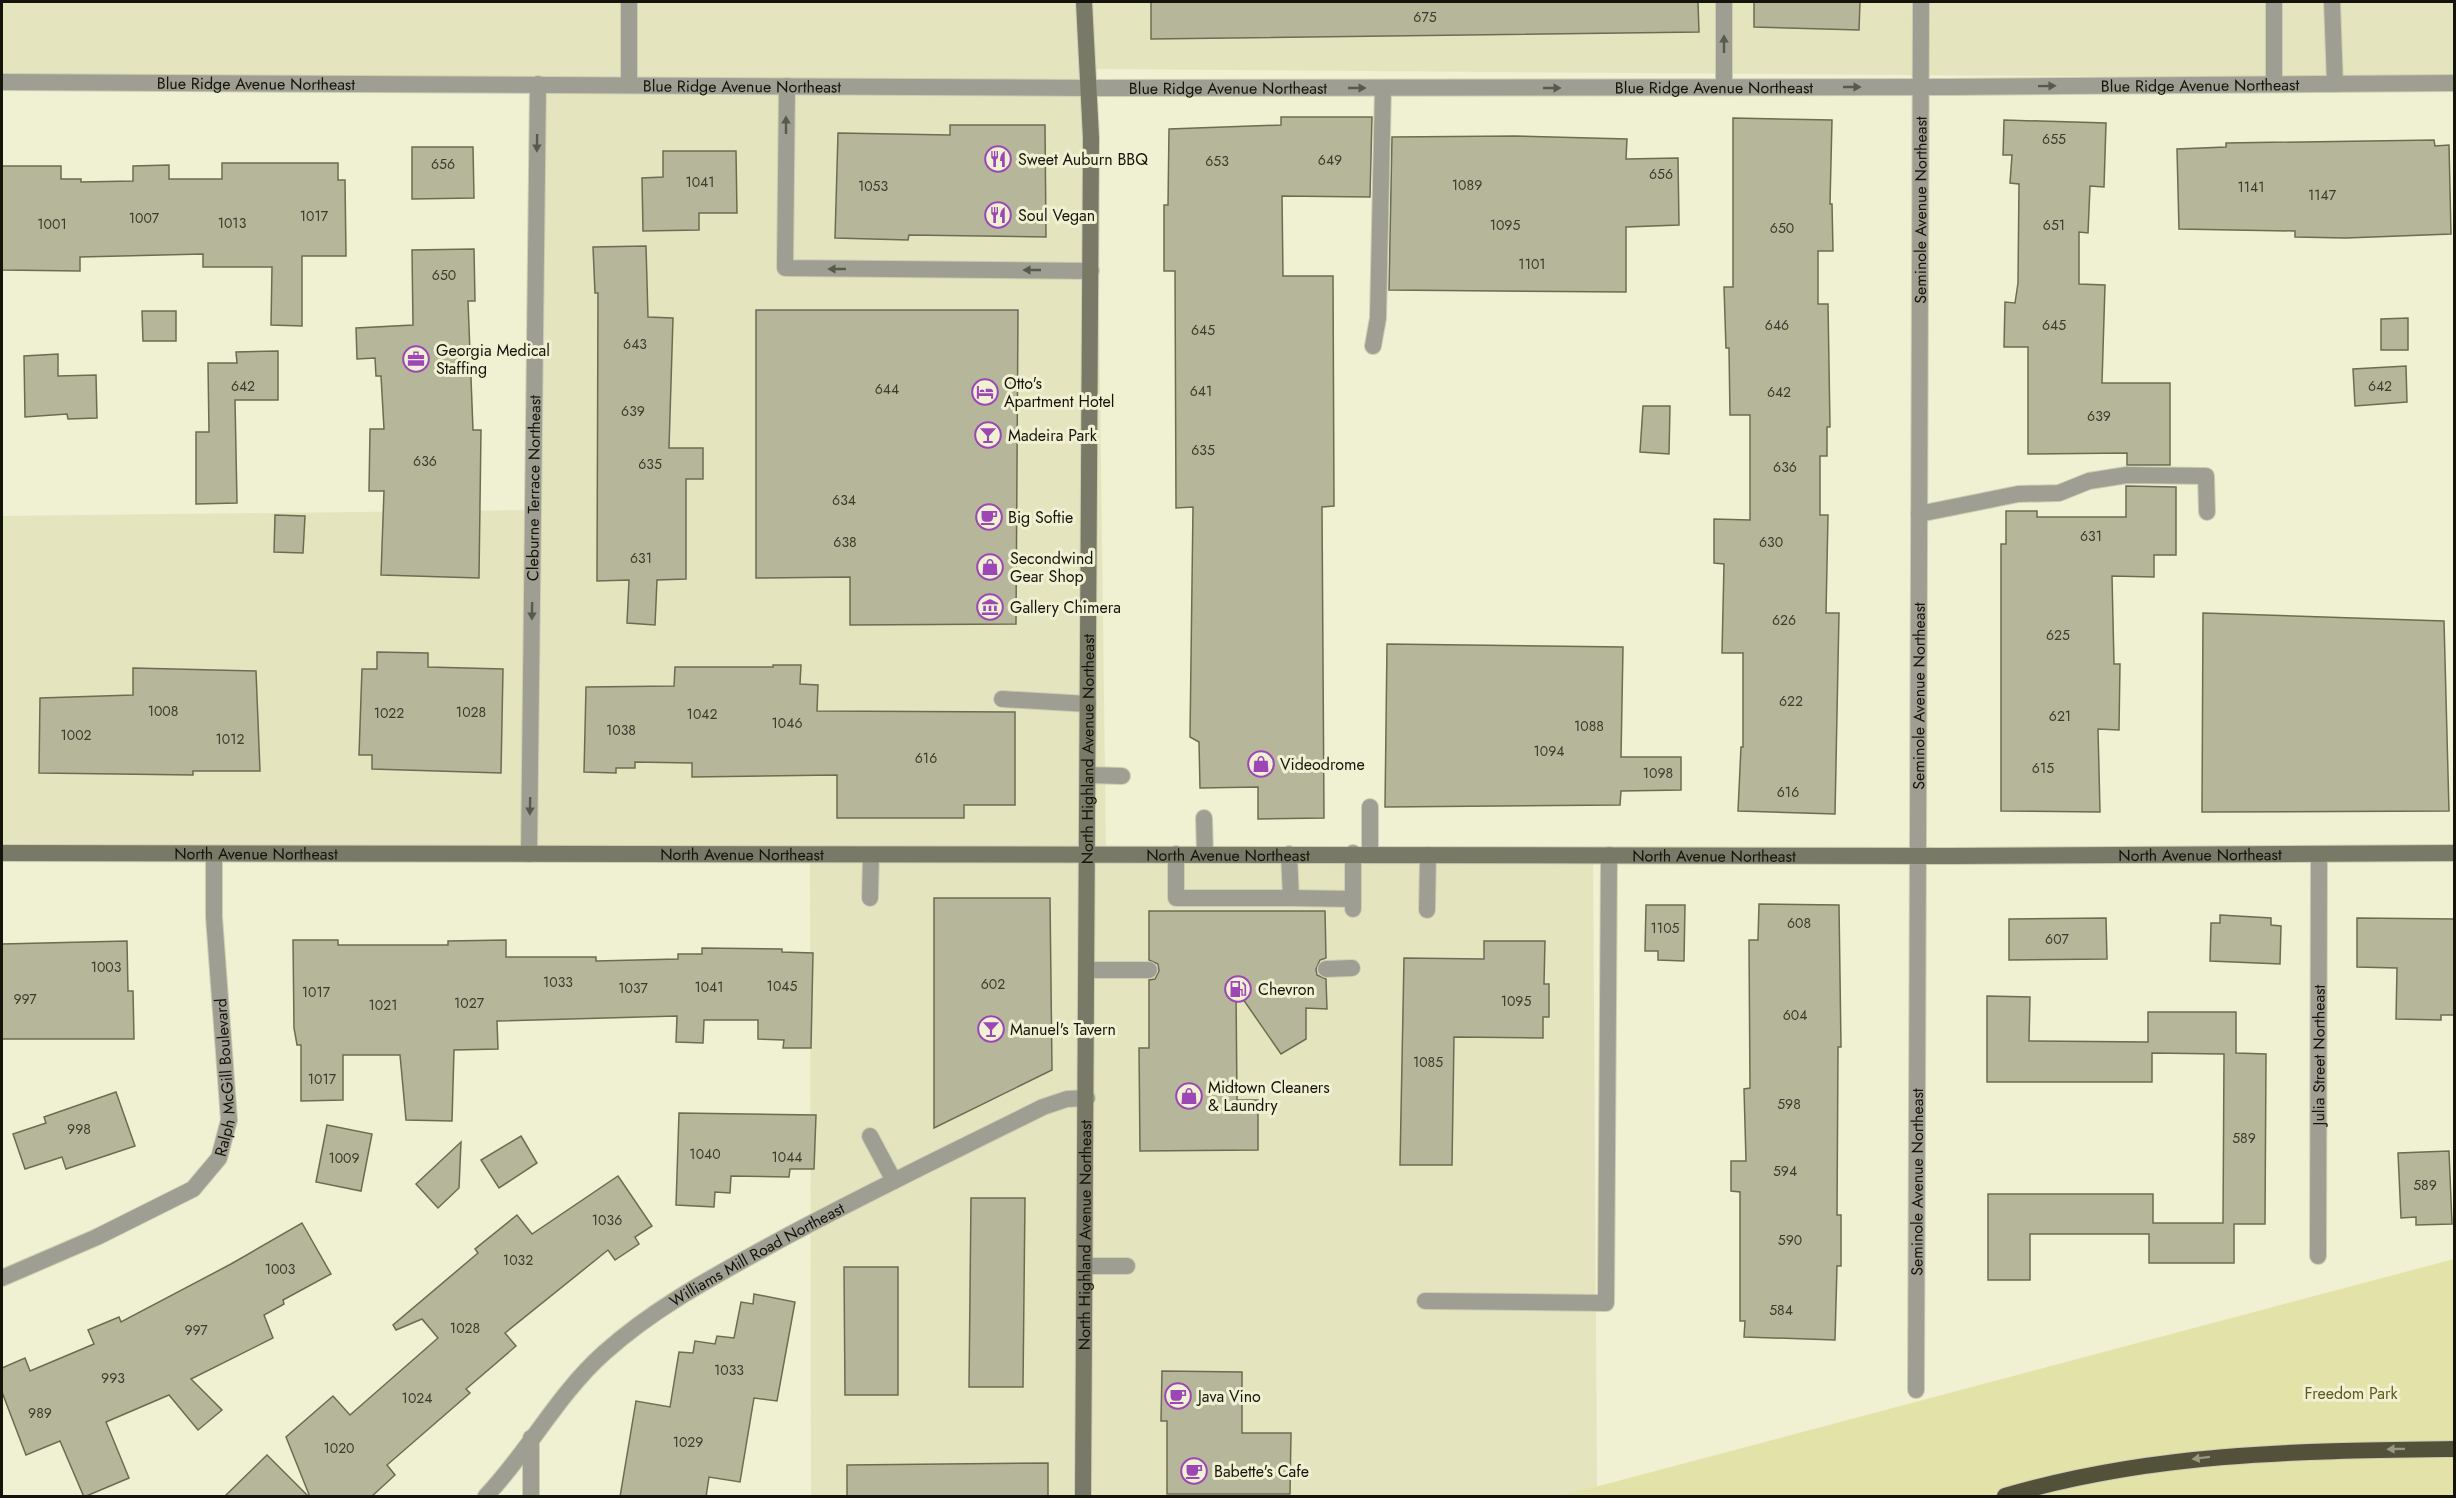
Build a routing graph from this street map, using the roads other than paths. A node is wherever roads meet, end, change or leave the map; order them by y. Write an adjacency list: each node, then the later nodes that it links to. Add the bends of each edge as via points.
1 (629, 2): 12 (street)
2 (1084, 2): 16 (main road, North Highland Avenue Northeast)
3 (1724, 2): 14 (street, one-way to 3)
4 (1921, 2): 15 (street, Seminole Avenue Northeast)
5 (2274, 2): 10 (street)
6 (2332, 2): 11 (street)
7 (2, 82): 9 (street, Blue Ridge Avenue Northeast)
8 (2454, 83): 11 (street, Blue Ridge Avenue Northeast)
9 (538, 84): 12 (street, Blue Ridge Avenue Northeast); 32 (street, Cleburne Terrace Northeast, one-way to 32)
10 (2274, 84): 11 (street, Blue Ridge Avenue Northeast); 15 (street, Blue Ridge Avenue Northeast, one-way to 10)
11 (2335, 84)
12 (629, 85): 13 (street, Blue Ridge Avenue Northeast)
13 (787, 86): 16 (street, Blue Ridge Avenue Northeast); 18 (street, one-way to 13, via 785,268)
14 (1724, 87): 15 (street, Blue Ridge Avenue Northeast, one-way to 15); 17 (street, Blue Ridge Avenue Northeast, one-way to 14)
15 (1921, 87): 21 (street, Seminole Avenue Northeast)
16 (1088, 88): 17 (street, Blue Ridge Avenue Northeast, one-way to 17); 18 (main road, North Highland Avenue Northeast)
17 (1383, 88): 19 (street, via 1378,318)
18 (1091, 271): 23 (main road, North Highland Avenue Northeast)
19 (1373, 346)
20 (2207, 512): 21 (street, via 2206,476 2127,475 2090,481 2059,493 2018,494)
21 (1919, 514): 41 (street, Seminole Avenue Northeast)
22 (1002, 699): 23 (street)
23 (1088, 704): 24 (main road, North Highland Avenue Northeast)
24 (1088, 775): 25 (street); 38 (main road, North Highland Avenue Northeast)
25 (1122, 776)
26 (1370, 807): 29 (street)
27 (1204, 818): 34 (street)
28 (2, 853): 31 (main road, North Avenue Northeast)
29 (1361, 853): 35 (main road, North Avenue Northeast); 39 (main road, North Avenue Northeast); 43 (street, via 1353,905)
30 (2454, 853): 36 (main road, North Avenue Northeast)
31 (214, 854): 32 (main road, North Avenue Northeast); 55 (street, Ralph McGill Boulevard, via 214,916 229,1120 219,1158 193,1189)
32 (529, 854): 37 (main road, North Avenue Northeast)
33 (1176, 854): 34 (main road, North Avenue Northeast); 38 (main road, North Avenue Northeast); 43 (street, via 1177,905)
34 (1205, 854): 35 (main road, North Avenue Northeast)
35 (1289, 854): 43 (street)
36 (2319, 854): 41 (main road, North Avenue Northeast); 52 (street, Julia Street Northeast)
37 (871, 855): 38 (main road, North Avenue Northeast); 42 (street)
38 (1088, 855): 47 (main road, North Highland Avenue Northeast)
39 (1428, 855): 40 (main road, North Avenue Northeast); 44 (street)
40 (1609, 855): 41 (main road, North Avenue Northeast); 56 (street, via 1606,1304)
41 (1918, 856): 57 (street, Seminole Avenue Northeast)
42 (870, 898)
43 (1291, 898)
44 (1427, 910)
45 (1352, 968): 46 (street)
46 (1326, 969)
47 (1088, 970): 48 (street); 49 (main road, North Highland Avenue Northeast)
48 (1149, 970)
49 (1087, 1098): 51 (street, Williams Mill Road Northeast, via 1067,1099 1043,1107); 53 (main road, North Highland Avenue Northeast)
50 (870, 1136): 51 (street)
51 (894, 1181): 58 (street, Williams Mill Road Northeast, via 678,1296 635,1326 559,1399)
52 (2318, 1256)
53 (1085, 1266): 54 (street); 62 (main road, North Highland Avenue Northeast)
54 (1127, 1266)
55 (2, 1278)
56 (1425, 1301)
57 (1916, 1390)
58 (531, 1438): 60 (street, Williams Mill Road Northeast); 61 (street)
59 (2454, 1449): 63 (highway, one-way to 63, via 2233,1454 2139,1467)
60 (486, 1497)
61 (531, 1497)
62 (1083, 1497)
63 (2005, 1497)

